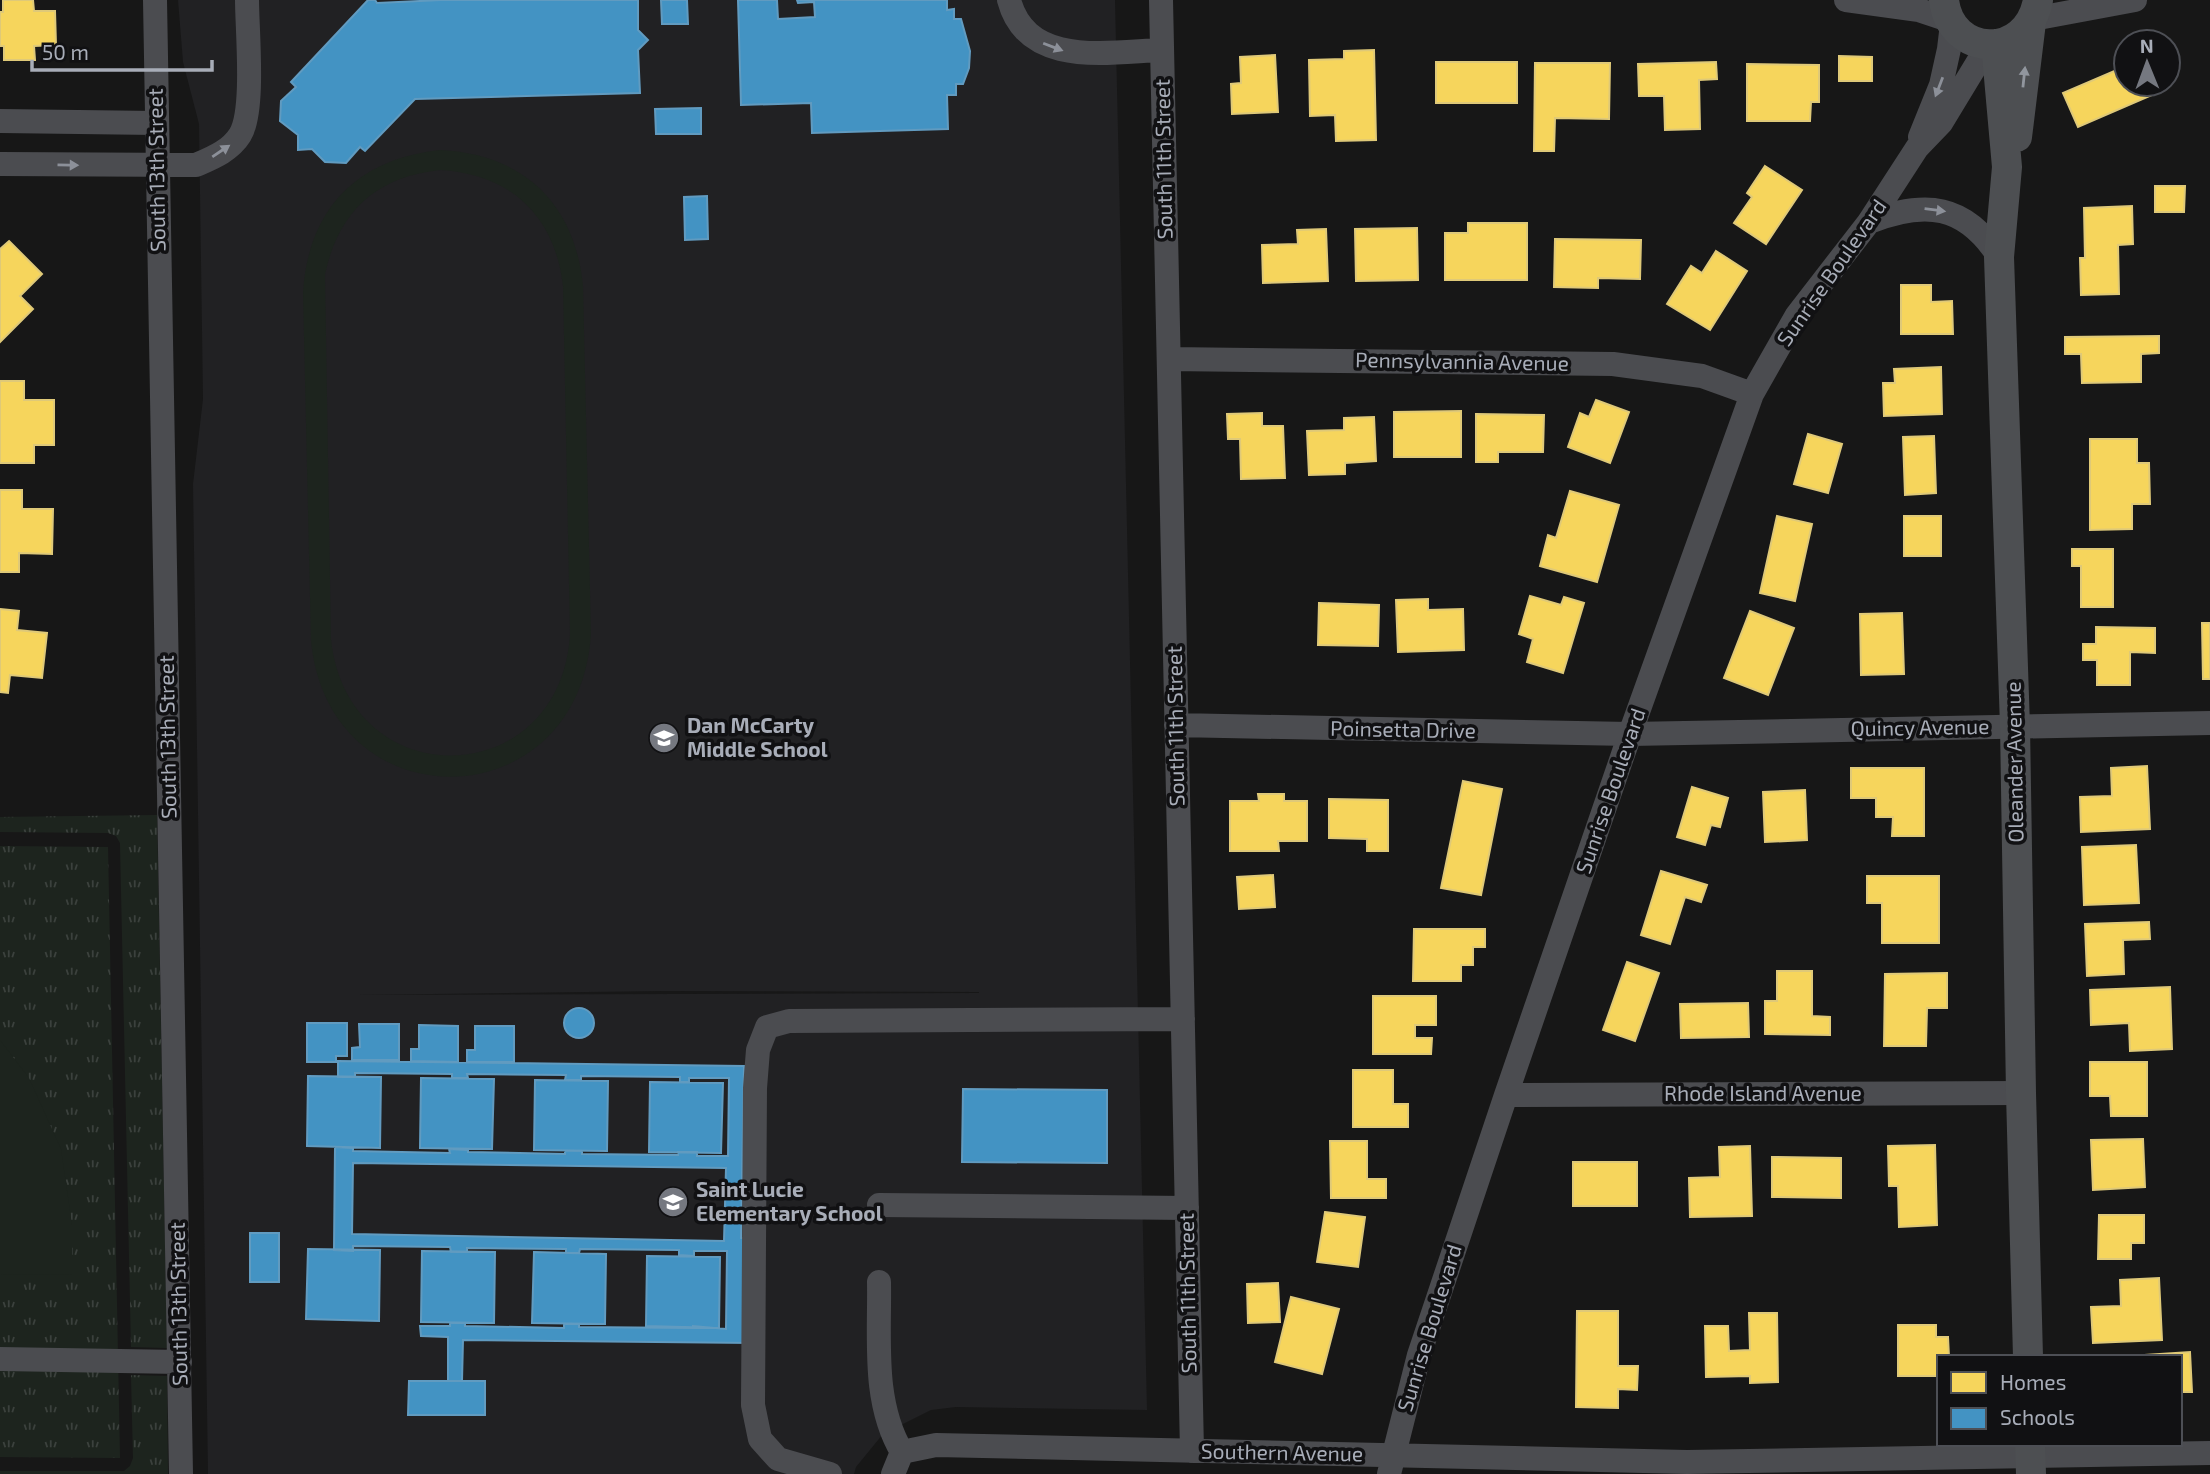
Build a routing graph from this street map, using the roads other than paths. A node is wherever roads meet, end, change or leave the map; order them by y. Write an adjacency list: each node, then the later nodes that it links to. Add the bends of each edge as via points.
1 (155, 0): 12 (street, South 13th Street)
2 (247, 0): 15 (street, one-way to 2, via 196,165 219,155 242,134 249,81)
3 (1009, 0): 10 (street, one-way to 10, via 1012,13 1029,36 1058,50)
4 (1161, 0): 10 (street, South 11th Street)
5 (1846, 0): 8 (street)
6 (2135, 0): 7 (street)
7 (2034, 14): 9 (main road, via 2022,33); 16 (main road, Oleander Avenue, one-way to 7, via 2018,134)
8 (1949, 15): 9 (main road, via 1963,35); 13 (street, Sunrise Boulevard, one-way to 13, via 1950,49)
9 (1993, 44): 13 (street, Sunrise Boulevard, via 1941,123); 16 (main road, Oleander Avenue)
10 (1162, 50): 19 (street, South 11th Street)
11 (0, 121): 12 (street)
12 (156, 123): 15 (street, South 13th Street)
13 (1917, 148): 17 (street, Sunrise Boulevard)
14 (0, 164): 15 (street, one-way to 15)
15 (157, 166): 33 (street, South 13th Street)
16 (2007, 167): 18 (main road, Oleander Avenue)
17 (1869, 222): 18 (street, one-way to 18, via 1908,209 1947,211 1987,237); 20 (street, Sunrise Boulevard, via 1797,315)
18 (2000, 257): 23 (main road, Oleander Avenue)
19 (1169, 359): 20 (street, Pennsylvannia Avenue, via 1613,364 1702,376); 22 (street, South 11th Street)
20 (1752, 394): 24 (street, Sunrise Boulevard)
21 (2210, 723): 23 (street, Quincy Avenue)
22 (1177, 725): 24 (street, Poinsetta Drive); 25 (street, South 11th Street)
23 (2015, 726): 24 (street, Quincy Avenue); 26 (main road, Oleander Avenue)
24 (1630, 733): 27 (street, Sunrise Boulevard)
25 (1183, 1019): 29 (street, South 11th Street); 41 (street, via 789,1021 766,1027 758,1050 755,1088 754,1405 760,1439 778,1459)
26 (2021, 1093): 27 (street, Rhode Island Avenue); 31 (main road, Oleander Avenue)
27 (1506, 1095): 38 (street, Sunrise Boulevard, via 1419,1355)
28 (879, 1205): 29 (street)
29 (1187, 1208): 34 (street, South 11th Street)
30 (879, 1282): 37 (street, via 883,1406)
31 (2028, 1355)
32 (0, 1359): 33 (street)
33 (180, 1362): 40 (street, South 13th Street)
34 (1192, 1451): 37 (street, Southern Avenue, via 936,1445); 38 (street, Southern Avenue)
35 (2210, 1453): 36 (street, Southern Avenue)
36 (2030, 1458): 39 (street, Southern Avenue)
37 (898, 1463)
38 (1391, 1465): 39 (street, Southern Avenue)
39 (1687, 1468)
40 (181, 1474)
41 (830, 1474)

